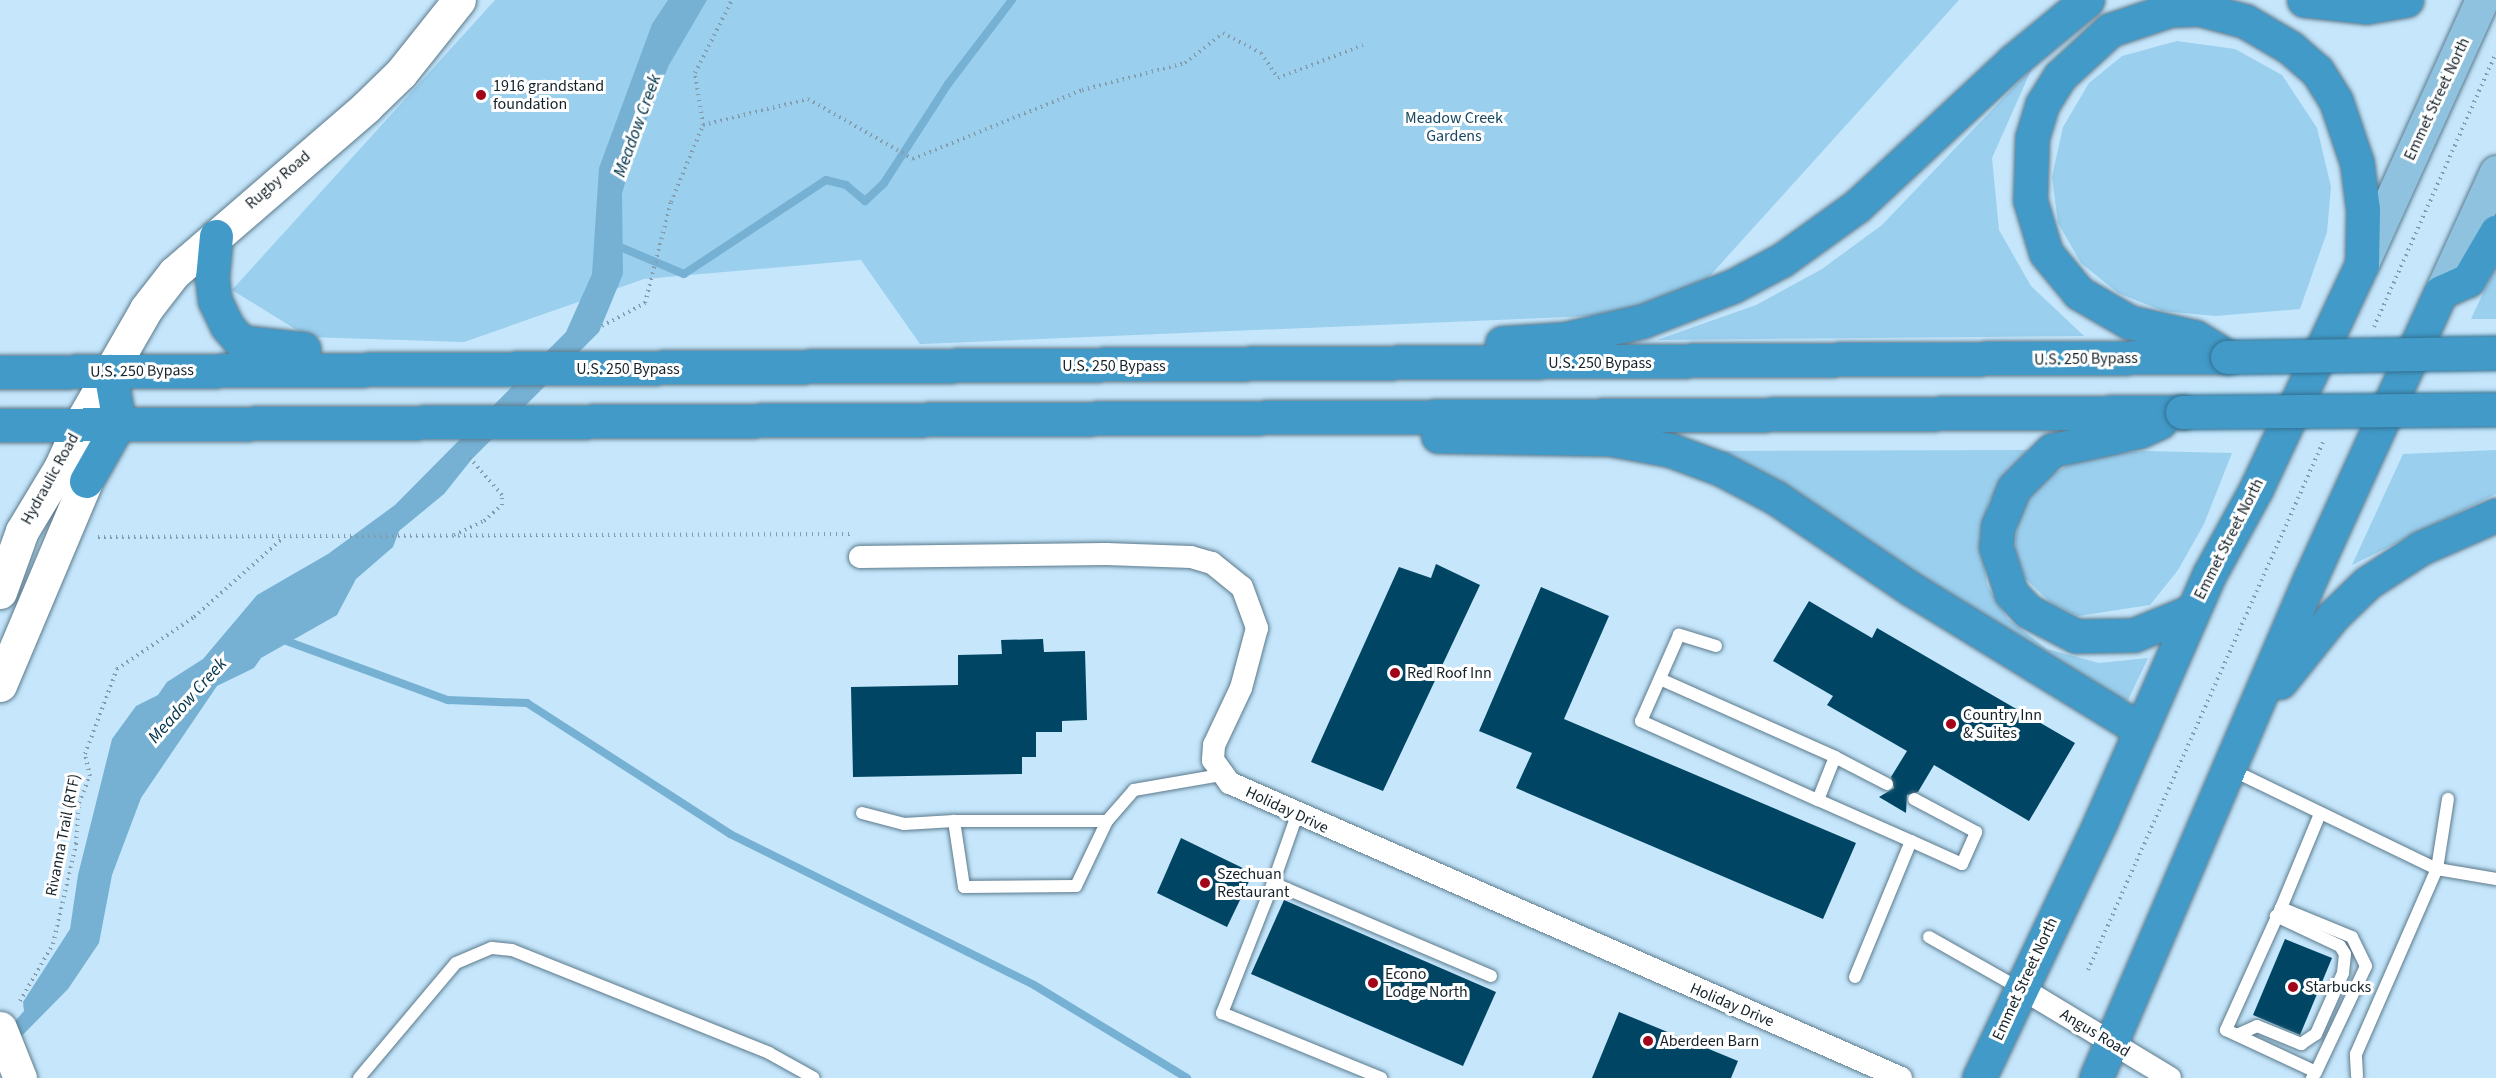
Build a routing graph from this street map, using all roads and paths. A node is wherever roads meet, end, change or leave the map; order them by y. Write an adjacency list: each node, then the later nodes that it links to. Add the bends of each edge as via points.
1 (459, 0): 12 (main road, Rugby Road, via 401,73)
2 (732, 0): 9 (path, via 695,73)
3 (2087, 0): 19 (highway, via 2013,61 1857,206 1772,265 1733,286 1643,321 1564,339 1462,345)
4 (2304, 0): 5 (highway, via 2366,8)
5 (2406, 0)
6 (2482, 0): 13 (main road, Emmet Street North)
7 (1363, 45): 9 (path, via 1278,78 1261,53 1223,33 1185,63 1082,90 913,159 808,99)
8 (2496, 53): 16 (path)
9 (703, 125): 15 (path, via 672,201 645,303)
10 (2496, 172): 14 (main road)
11 (2496, 232): 14 (highway, via 2468,280)
12 (216, 236): 20 (highway, via 215,301 241,342 335,352); 21 (main road, Rugby Road, via 174,273 146,309)
13 (2362, 264): 18 (highway, via 2363,210 2357,163 2336,101 2317,71 2273,35 2223,14 2170,10 2110,30 2060,76 2042,105 2029,166 2038,234 2061,275 2106,312 2160,331 2195,337); 39 (highway, Emmet Street North, via 2256,489)
14 (2441, 292): 44 (highway)
15 (602, 326)
16 (2372, 331)
17 (2496, 353): 18 (highway, U.S. 250 Bypass, bridge)
18 (2227, 357): 19 (highway, U.S. 250 Bypass)
19 (1416, 364): 20 (highway, U.S. 250 Bypass)
20 (372, 368): 21 (highway, U.S. 250 Bypass)
21 (110, 371): 22 (highway, U.S. 250 Bypass); 26 (highway); 27 (main road, Hydraulic Road)
22 (0, 372)
23 (2496, 409): 24 (highway, bridge)
24 (2182, 412): 25 (highway); 39 (highway, via 2140,431 2052,450 2014,488 1998,526 1996,547 2004,578 2028,612 2076,636 2134,635)
25 (1233, 416): 26 (highway); 43 (highway, via 1390,435 1610,439 1670,450 1721,469 1776,498 1911,589)
26 (119, 423): 27 (highway); 31 (highway)
27 (80, 424): 28 (highway); 38 (main road, Hydraulic Road, via 22,531)
28 (0, 425)
29 (2329, 428): 63 (path)
30 (470, 458): 34 (path, via 502,495 502,505 484,521)
31 (86, 481): 42 (main road, Hydraulic Road)
32 (2496, 515): 44 (highway, via 2421,549 2367,583 2307,644)
33 (859, 534): 34 (path)
34 (450, 536): 36 (path)
35 (98, 537): 36 (path)
36 (285, 537): 67 (path, Rivanna Trail (RTF), via 194,617 117,669 85,754 90,776 79,803 76,844 53,944)
37 (860, 557): 47 (street, via 1106,554 1191,557 1212,563 1242,587 1257,628 1241,688 1214,745 1213,760)
38 (0, 592)
39 (2192, 611): 43 (highway, Emmet Street North)
40 (1716, 646): 41 (lane, via 1678,635)
41 (1660, 679): 45 (lane); 51 (lane, via 1641,721)
42 (0, 685)
43 (2141, 730): 66 (highway, Emmet Street North)
44 (2244, 732): 46 (highway)
45 (1836, 757): 48 (lane); 51 (lane)
46 (2230, 769): 53 (lane); 70 (highway)
47 (1221, 776): 54 (street, Holiday Drive); 56 (lane, via 1134,790)
48 (1887, 784)
49 (2448, 798): 58 (lane)
50 (1914, 799): 57 (lane, via 1976,832 1962,864)
51 (1818, 800): 57 (lane)
52 (862, 813): 55 (lane, via 904,824)
53 (2320, 814): 58 (lane); 61 (lane)
54 (1297, 815): 60 (lane); 71 (street, Holiday Drive)
55 (954, 821): 56 (lane); 56 (lane, via 964,887 1076,886)
56 (1107, 821)
57 (1911, 841): 65 (lane)
58 (2437, 869): 59 (lane); 73 (lane, via 2356,1054)
59 (2496, 879)
60 (1273, 883): 64 (lane); 77 (lane, via 1221,1013)
61 (2278, 912): 69 (lane, via 2226,1030); 69 (lane, via 2340,946 2345,954 2343,973 2316,1034 2301,1044 2257,1026); 72 (lane, via 2352,937 2366,966)
62 (1929, 937): 66 (lane)
63 (2088, 970)
64 (1491, 976)
65 (1855, 977)
66 (2021, 988): 70 (street, Angus Road); 79 (highway, Emmet Street North)
67 (20, 1001)
68 (0, 1028): 74 (main road)
69 (2237, 1035): 72 (lane)
70 (2111, 1043): 80 (highway); 81 (street, Angus Road)
71 (1876, 1073): 78 (street, Holiday Drive)
72 (2314, 1075)
73 (2357, 1076)
74 (20, 1078)
75 (359, 1078): 76 (lane, via 456,963 492,948 512,950 769,1053)
76 (814, 1078)
77 (1381, 1078)
78 (1901, 1078)
79 (1979, 1078)
80 (2096, 1078)
81 (2170, 1078)

